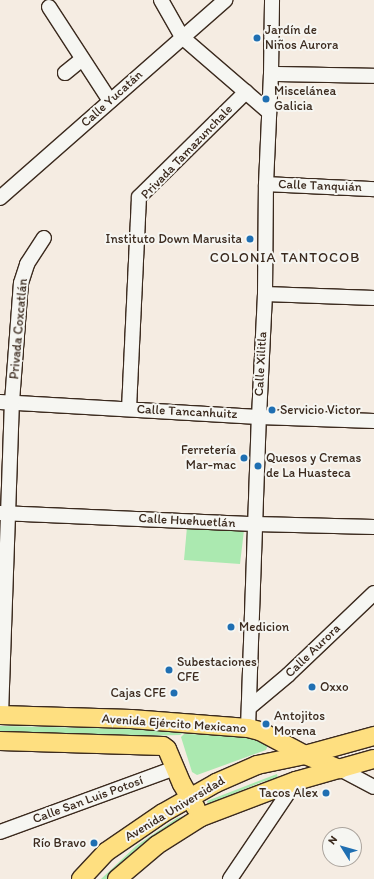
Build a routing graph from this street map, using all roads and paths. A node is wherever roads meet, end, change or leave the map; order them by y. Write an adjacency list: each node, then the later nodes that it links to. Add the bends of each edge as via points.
1 (161, 0): 5 (street)
2 (225, 0): 5 (street, Calle Yucatán)
3 (272, 0): 8 (street, Calle Xilitla)
4 (49, 7): 6 (street)
5 (182, 36): 10 (street); 11 (street, Calle Yucatán)
6 (82, 59): 7 (street); 11 (street)
7 (65, 74)
8 (272, 74): 9 (street); 12 (street, Calle Xilitla)
9 (374, 76)
10 (246, 92): 12 (street); 20 (street, Privada Tamazunchale, via 139,197)
11 (110, 101): 15 (street, Calle Yucatán)
12 (269, 112): 13 (street, Calle Xilitla)
13 (266, 184): 14 (street, Calle Tanquián); 17 (street, Calle Xilitla)
14 (374, 188)
15 (0, 198)
16 (44, 238): 19 (street, Privada Coxcatlán, via 27,264 21,282)
17 (265, 294): 18 (street); 21 (street, Calle Xilitla)
18 (374, 298)
19 (6, 402): 20 (street, Calle Tancanhuitz); 23 (street, Privada Coxcatlán)
20 (129, 409): 21 (street, Calle Tancanhuitz)
21 (259, 417): 22 (street, Calle Tancanhuitz); 24 (street, Calle Xilitla)
22 (374, 421)
23 (4, 513): 24 (street, Calle Huehuetlán); 28 (street, Privada Coxcatlán)
24 (255, 524): 25 (street, Calle Huehuetlán); 27 (street, Calle Xilitla)
25 (374, 527)
26 (374, 592): 27 (street, Calle Aurora, via 288,676)
27 (250, 707): 29 (street, Calle Xilitla)
28 (0, 715): 29 (main road, Avenida Ejército Mexicano, via 131,719)
29 (248, 728): 32 (main road, Avenida Ejército Mexicano, via 260,731)
30 (374, 736): 32 (main road, Avenida Universidad)
31 (0, 741): 34 (main road, Avenida Ejército Mexicano, via 163,746 167,749)
32 (305, 754): 35 (main road, Avenida Ejército Mexicano); 38 (main road, Avenida Universidad, via 257,765 216,783)
33 (374, 759): 35 (main road, Avenida Universidad)
34 (175, 768): 38 (main road, Avenida Ejército Mexicano); 40 (street, Calle San Luis Potosí)
35 (340, 769): 36 (main road, Avenida Universidad); 37 (street)
36 (296, 780): 39 (main road, Avenida Universidad); 43 (street)
37 (374, 787)
38 (191, 798): 39 (main road, Avenida Ejército Mexicano); 41 (main road, Avenida Universidad, via 163,813 106,852)
39 (201, 817): 42 (main road, Avenida Universidad, via 157,845)
40 (0, 832)
41 (81, 879)
42 (118, 879)
43 (230, 879)

